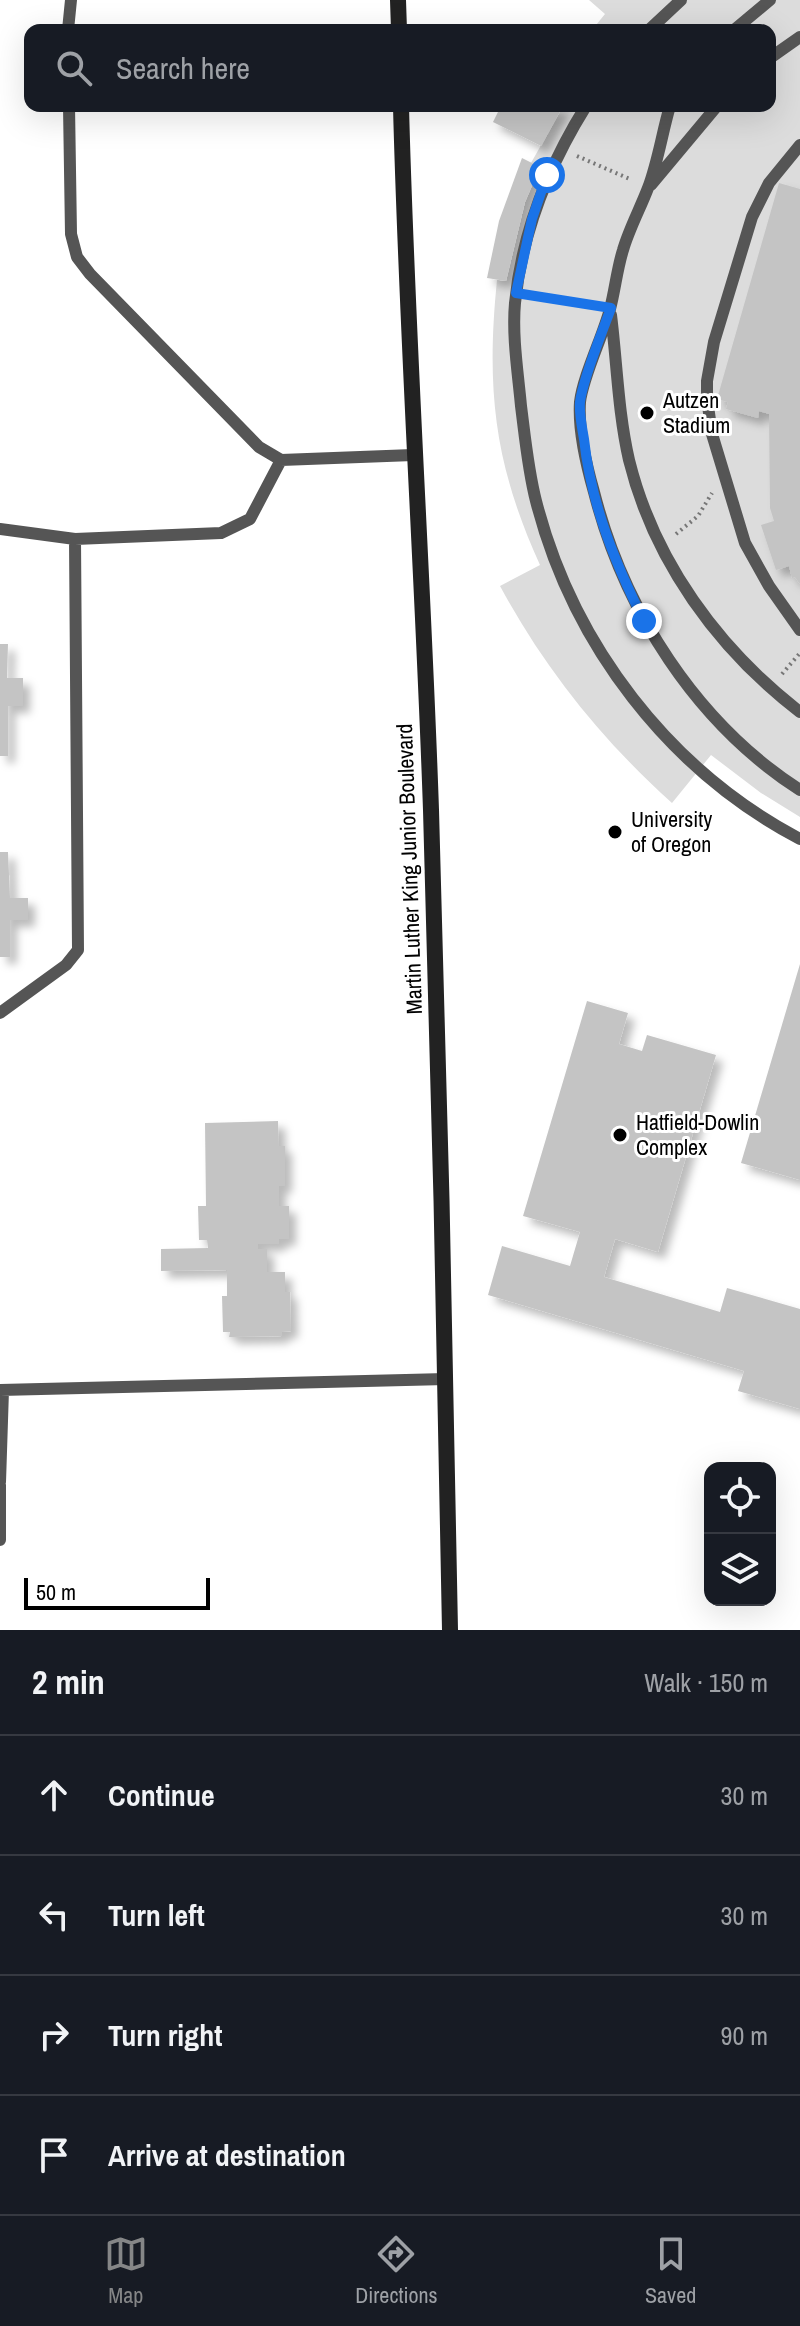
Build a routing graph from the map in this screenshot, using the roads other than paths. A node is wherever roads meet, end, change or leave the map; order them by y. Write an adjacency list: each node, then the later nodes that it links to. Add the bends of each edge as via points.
1 (71, 0): 5 (lane)
2 (398, 0): 6 (main road)
3 (681, 0): 7 (lane)
4 (770, 0): 8 (lane)
5 (69, 24)
6 (399, 24)
7 (655, 24)
8 (741, 24)
9 (800, 37): 10 (lane)
10 (776, 54)
11 (69, 112): 20 (lane, via 71,234 77,257 259,447)
12 (401, 112): 19 (main road, Martin Luther King Junior Boulevard)
13 (583, 112): 26 (lane, via 547,175 514,307 517,370 536,500 555,563 615,676 654,725 720,788)
14 (668, 112): 17 (lane)
15 (712, 112): 17 (lane)
16 (800, 145): 23 (lane, via 760,199 732,279 707,381 712,434 751,556)
17 (649, 187): 18 (lane, via 623,249)
18 (611, 308): 24 (lane, via 627,447 660,543 709,623 743,663); 25 (lane, via 580,410 587,465 619,571 644,621 709,711 745,748)
19 (413, 455): 20 (lane); 28 (main road, Martin Luther King Junior Boulevard, via 431,809)
20 (281, 460): 22 (lane, via 250,519 236,528)
21 (0, 529): 22 (lane)
22 (75, 539): 27 (lane, via 78,950 66,965)
23 (800, 630)
24 (800, 712)
25 (800, 790)
26 (800, 839)
27 (0, 1013)
28 (446, 1379): 29 (lane); 32 (main road, Martin Luther King Junior Boulevard)
29 (1, 1390): 30 (lane)
30 (0, 1484): 31 (lane)
31 (0, 1540)
32 (450, 1630)

